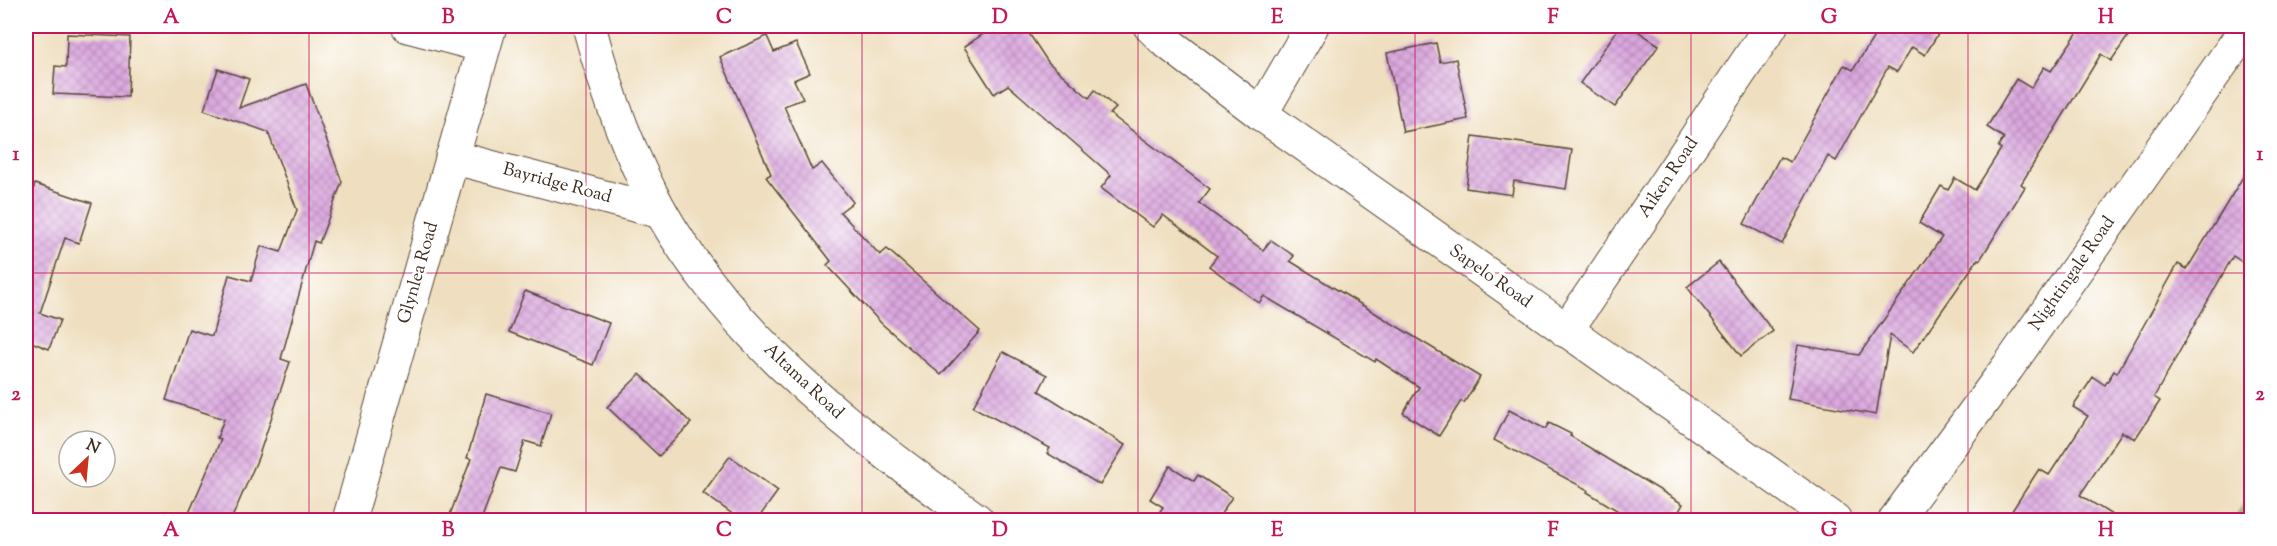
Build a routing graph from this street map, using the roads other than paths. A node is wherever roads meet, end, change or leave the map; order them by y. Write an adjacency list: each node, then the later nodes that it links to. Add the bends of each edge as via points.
1 (408, 26): 7 (street)
2 (589, 26): 10 (street, via 628,145)
3 (1150, 26): 8 (street, Sapelo Road)
4 (1312, 26): 8 (street)
5 (1772, 26): 11 (street, Aiken Road)
6 (2248, 26): 15 (street, Nightingale Road)
7 (487, 36): 9 (street, Glynlea Road)
8 (1261, 114): 11 (street, Sapelo Road)
9 (452, 157): 10 (street, Bayridge Road); 12 (street, Glynlea Road)
10 (661, 212): 13 (street, Altama Road, via 736,319 816,396 905,470)
11 (1566, 332): 14 (street, Sapelo Road)
12 (349, 520)
13 (977, 520)
14 (1835, 520)
15 (1895, 520)

